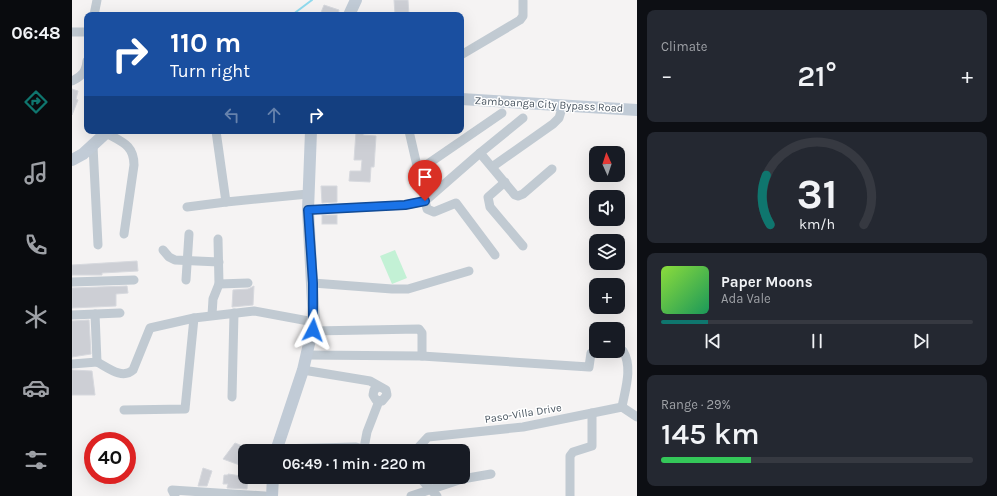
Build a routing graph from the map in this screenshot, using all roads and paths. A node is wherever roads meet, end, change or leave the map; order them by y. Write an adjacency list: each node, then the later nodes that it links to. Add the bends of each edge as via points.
1 (97, 0): 4 (street)
2 (356, 0): 5 (street)
3 (523, 1): 8 (street, via 523,16 520,20)
4 (95, 12)
5 (350, 12)
6 (72, 32): 7 (street)
7 (84, 32)
8 (464, 53)
9 (84, 71): 10 (street, via 80,77)
10 (72, 80)
11 (464, 99): 12 (street, Zamboanga City Bypass Road)
12 (563, 105): 13 (street, Zamboanga City Bypass Road); 24 (street, via 559,118 553,124)
13 (637, 110)
14 (502, 113): 26 (street)
15 (524, 118): 22 (street)
16 (105, 134): 21 (street)
17 (110, 134): 33 (street, via 130,148 133,156 134,165)
18 (216, 134): 30 (street)
19 (311, 134): 28 (street)
20 (410, 134): 26 (street)
21 (93, 146): 23 (street); 36 (street)
22 (480, 153): 24 (street); 29 (street)
23 (72, 160)
24 (492, 167): 27 (street)
25 (552, 169): 27 (street, via 520,196 515,195)
26 (419, 170): 29 (street)
27 (505, 182): 37 (street, via 488,197 490,207)
28 (308, 194): 30 (street); 32 (street)
29 (425, 201): 32 (street, via 405,205); 39 (street, via 427,210 434,212 456,203)
30 (226, 202): 31 (street)
31 (187, 207)
32 (308, 210): 47 (street)
33 (124, 234)
34 (189, 234): 40 (street)
35 (218, 239): 41 (street)
36 (98, 245)
37 (523, 246)
38 (163, 250): 40 (street, via 172,260)
39 (495, 255)
40 (188, 261): 41 (street); 44 (street)
41 (219, 262): 48 (street)
42 (469, 271): 47 (street, via 408,288)
43 (134, 280): 45 (street)
44 (186, 280)
45 (72, 282)
46 (248, 283): 48 (street)
47 (313, 283): 55 (street)
48 (219, 284): 53 (street, via 213,299)
49 (120, 313): 51 (street)
50 (234, 313): 53 (street); 55 (street, via 263,312); 63 (street)
51 (95, 314): 52 (street); 60 (street)
52 (72, 315)
53 (212, 315): 54 (street)
54 (194, 318): 60 (street, via 150,328 130,373 119,374); 65 (street, via 184,409)
55 (313, 326): 57 (street); 58 (street, via 418,329 422,333)
56 (625, 354): 64 (street, via 628,370)
57 (307, 355): 58 (street); 62 (street)
58 (422, 356): 59 (street, via 589,367)
59 (590, 358)
60 (97, 362): 61 (street)
61 (72, 364)
62 (304, 370): 68 (street); 69 (street, via 370,381 379,387 373,392 374,398 379,401 367,432)
63 (232, 397)
64 (622, 407): 66 (street, Paso-Villa Drive); 67 (street)
65 (124, 410)
66 (592, 413): 70 (street, Paso-Villa Drive, via 523,427 428,437); 79 (street, via 592,446 573,452 570,456)
67 (637, 416)
68 (278, 444)
69 (368, 444)
70 (422, 444)
71 (491, 474): 75 (street, via 462,480)
72 (273, 484): 77 (street)
73 (426, 484): 75 (street)
74 (173, 493): 76 (street)
75 (434, 493): 78 (street)
76 (265, 496)
77 (272, 496)
78 (411, 496)
79 (570, 496)

